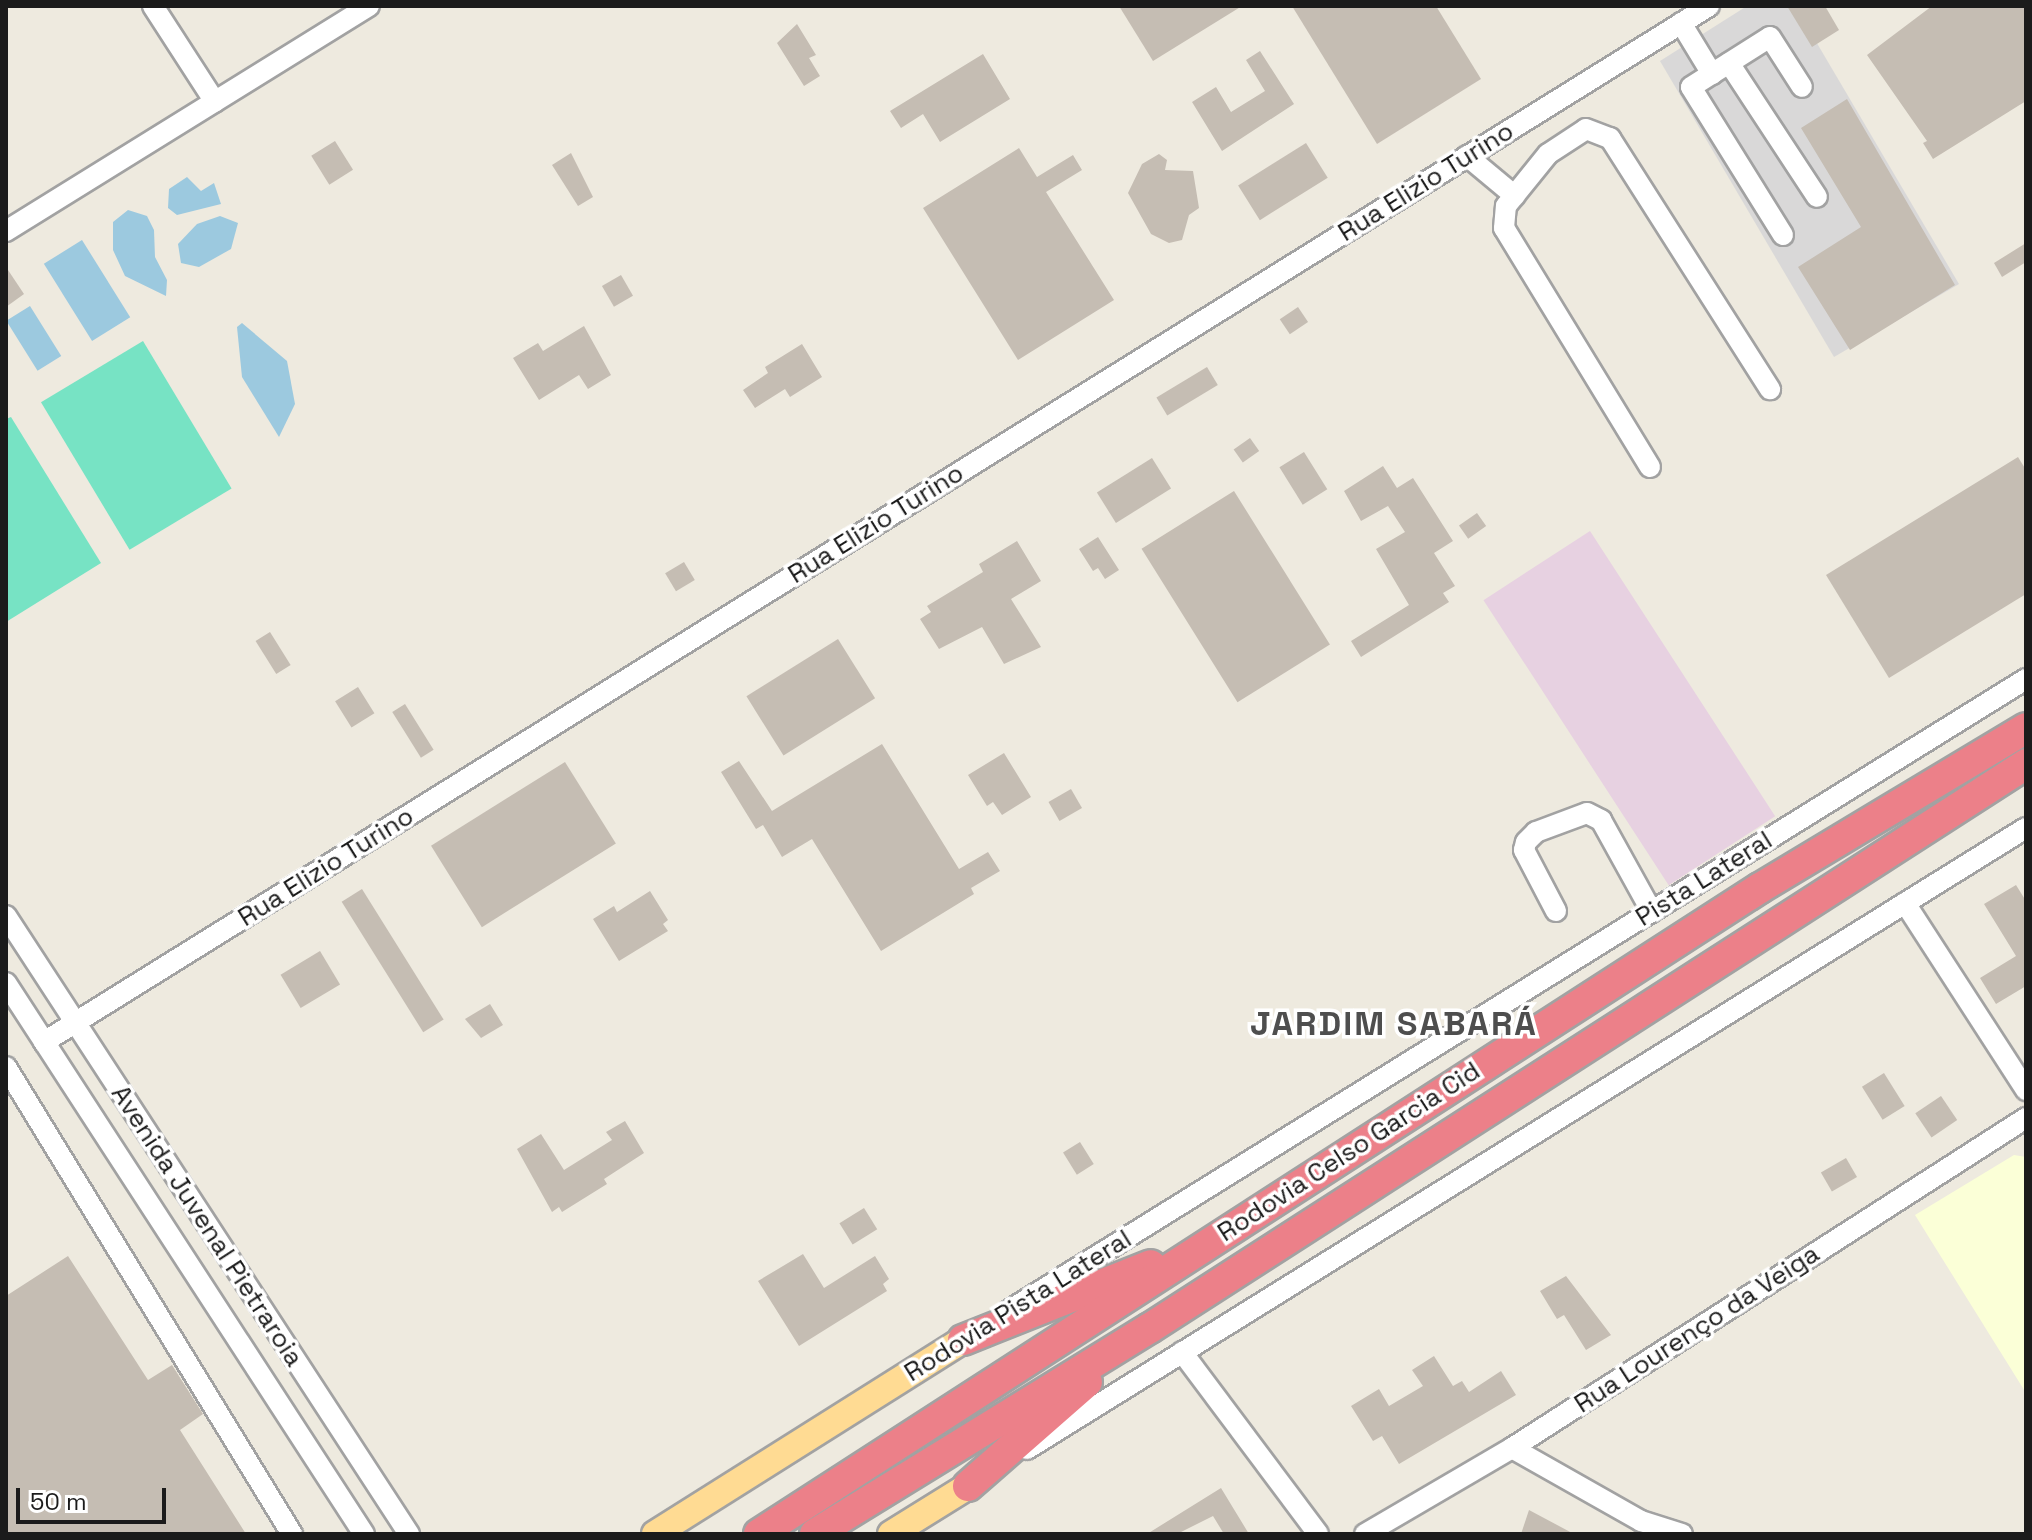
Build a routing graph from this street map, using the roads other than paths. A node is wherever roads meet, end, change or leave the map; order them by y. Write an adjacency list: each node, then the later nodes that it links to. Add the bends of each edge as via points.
1 (153, 6): 7 (street)
2 (369, 6): 7 (street)
3 (1705, 7): 4 (street, Rua Elizio Turino)
4 (1681, 23): 5 (street); 8 (street, Rua Elizio Turino)
5 (1720, 69): 6 (street, via 1770,37); 10 (street); 12 (street, via 1691,87)
6 (1802, 87)
7 (215, 102): 11 (street)
8 (1467, 156): 9 (street); 24 (street, Rua Elizio Turino)
9 (1515, 196): 13 (street, via 1548,154 1586,129 1601,131); 14 (street, via 1502,217 1504,228)
10 (1817, 197)
11 (6, 231)
12 (1783, 235)
13 (1770, 389)
14 (1650, 467)
15 (2026, 679): 21 (street, Pista Lateral)
16 (2026, 728): 30 (highway, Rodovia Celso Garcia Cid, via 1760,888)
17 (2026, 764): 31 (highway, Rodovia Celso Garcia Cid)
18 (2026, 828): 19 (street)
19 (1905, 903): 28 (street); 33 (street)
20 (1556, 911): 21 (street, via 1524,850 1526,842 1536,832 1587,813 1601,820)
21 (1652, 912): 27 (street, Pista Lateral)
22 (6, 916): 24 (street, Avenida Juvenal Pietraroia)
23 (6, 983): 25 (street, Avenida Juvenal Pietraroia)
24 (74, 1024): 25 (street, Rua Elizio Turino); 38 (street, Avenida Juvenal Pietraroia)
25 (44, 1042): 37 (street, Avenida Juvenal Pietraroia)
26 (6, 1067): 36 (street)
27 (1382, 1079): 32 (street, Rodovia Pista Lateral)
28 (2026, 1090)
29 (2026, 1118): 34 (street, Rua Lourenço da Veiga)
30 (1212, 1241): 32 (highway); 40 (highway, Rodovia Celso Garcia Cid)
31 (1150, 1328): 35 (highway); 41 (highway, Rodovia Celso Garcia Cid)
32 (963, 1340): 39 (main road, Rodovia Pista Lateral)
33 (1182, 1352): 35 (street); 43 (street)
34 (1512, 1448): 44 (street, Rua Lourenço da Veiga); 45 (street, via 1641,1521)
35 (968, 1486): 42 (main road)
36 (292, 1534)
37 (364, 1534)
38 (409, 1534)
39 (655, 1534)
40 (759, 1534)
41 (815, 1534)
42 (891, 1534)
43 (1318, 1534)
44 (1365, 1534)
45 (1682, 1534)

